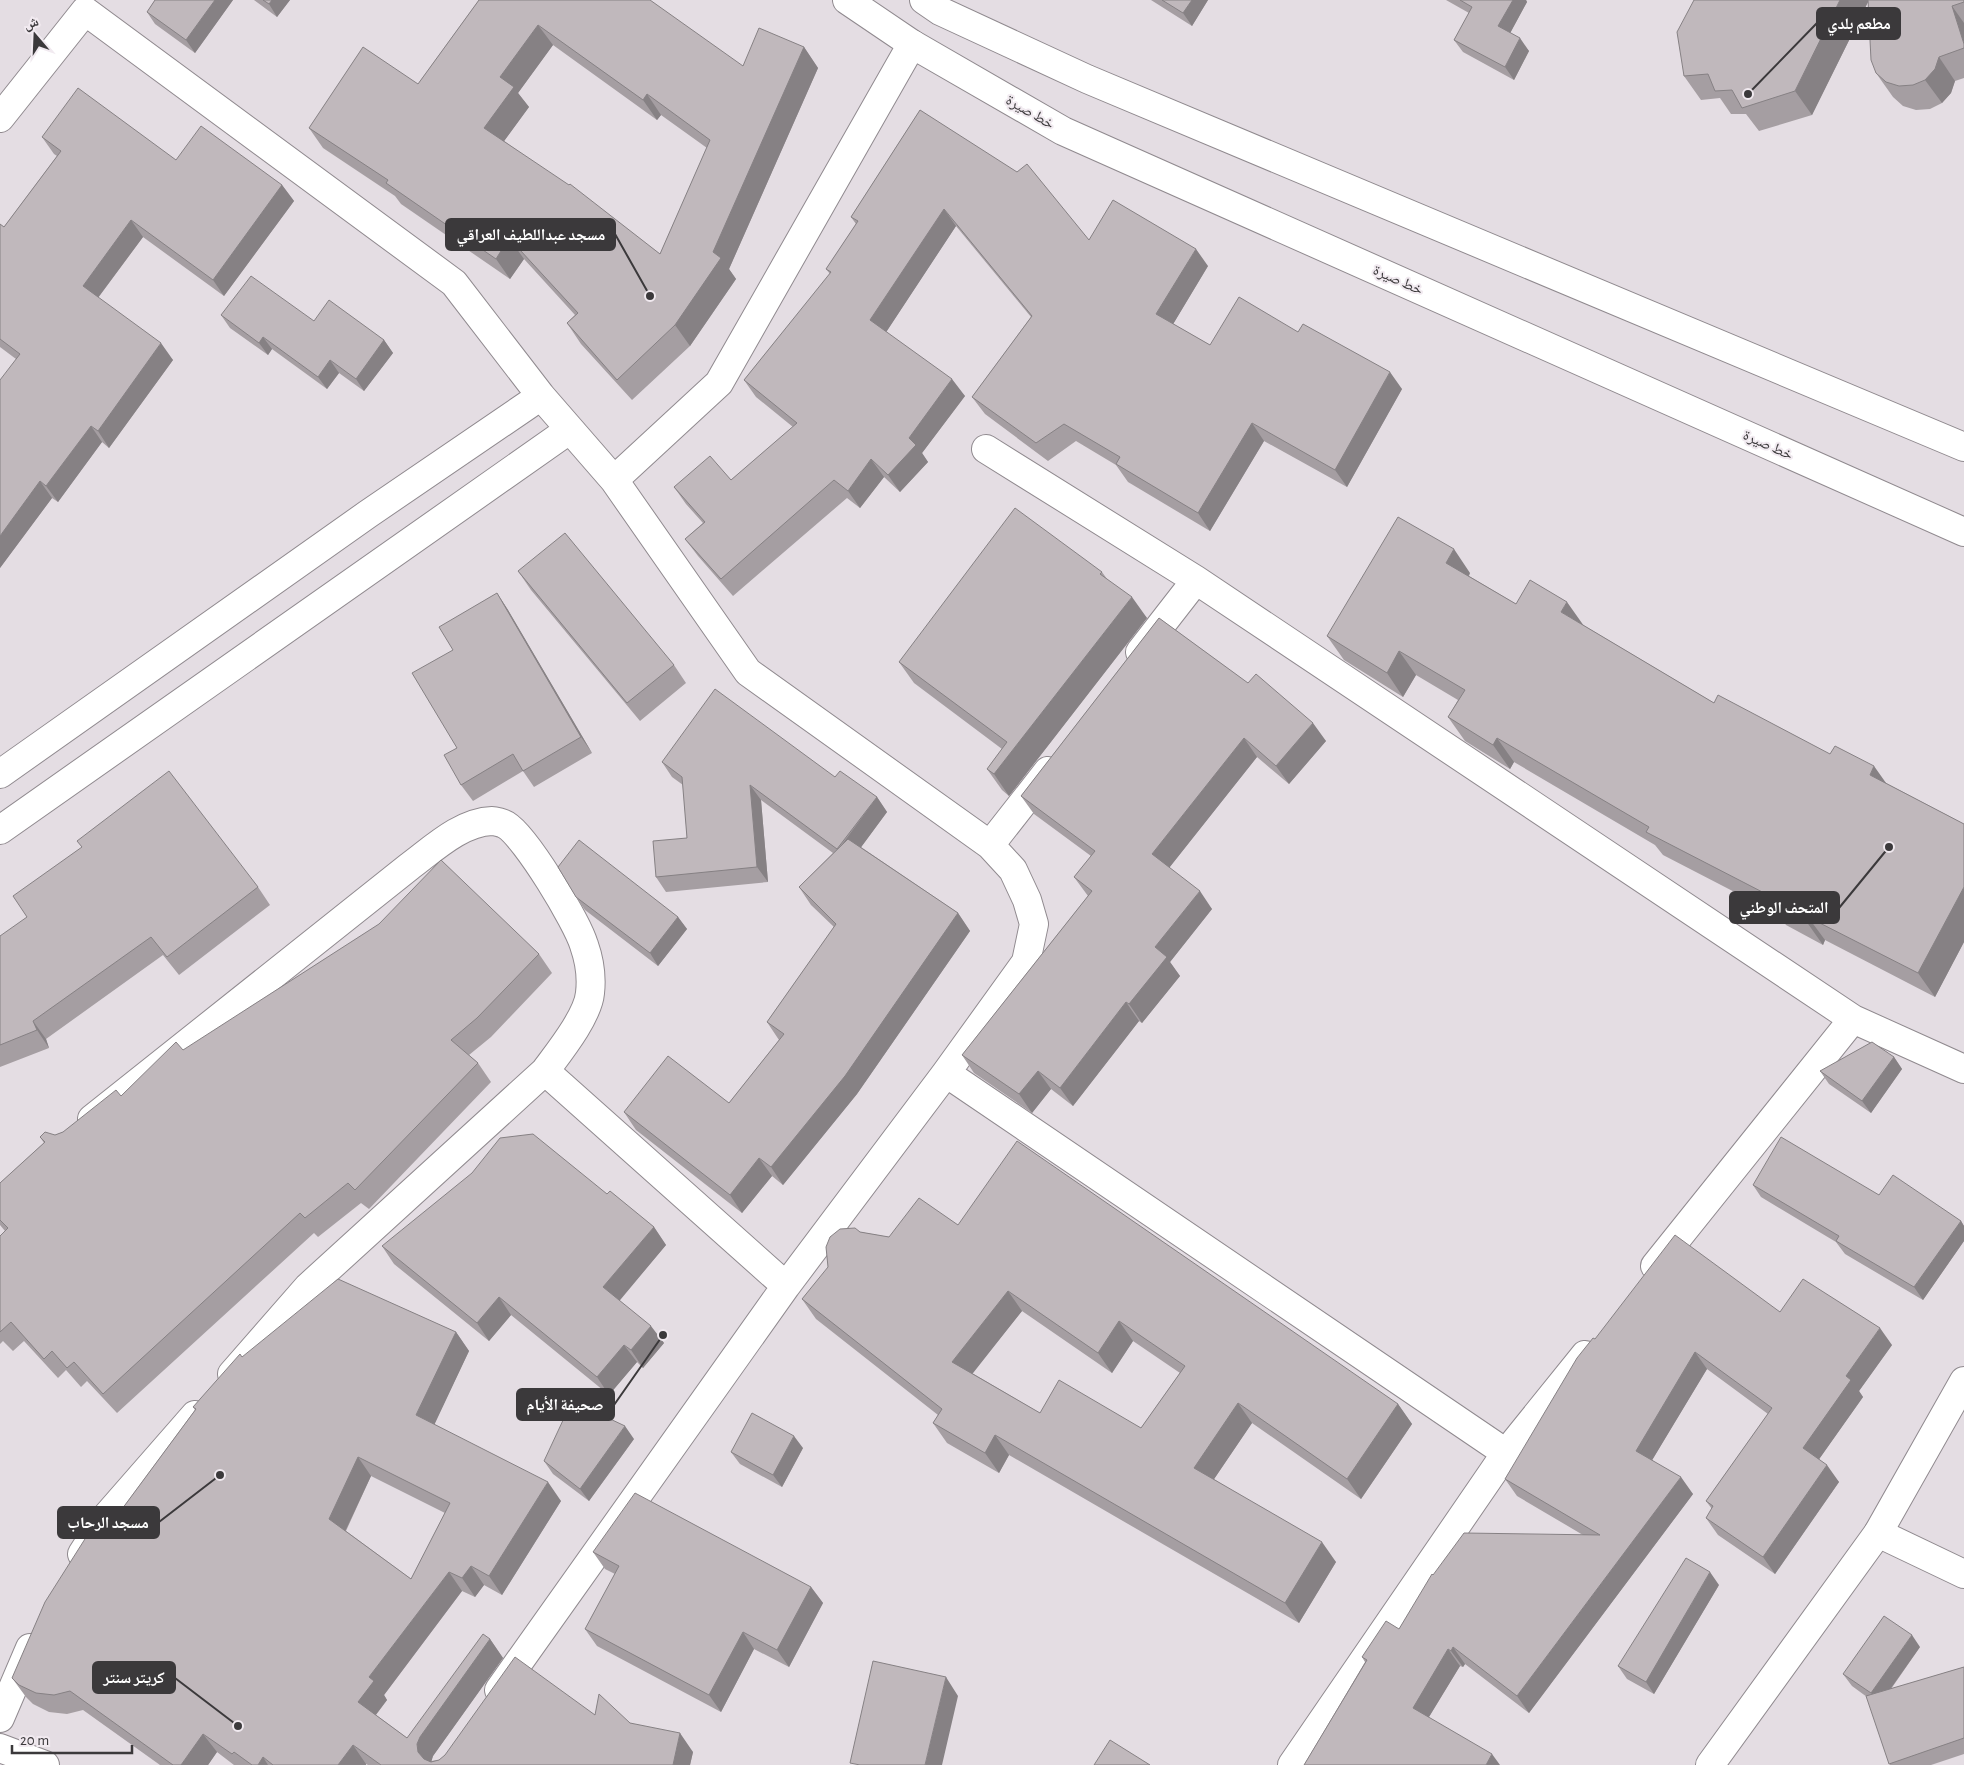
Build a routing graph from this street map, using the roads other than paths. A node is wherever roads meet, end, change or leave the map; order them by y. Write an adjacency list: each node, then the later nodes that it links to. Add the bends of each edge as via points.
1 (846, 0): 3 (street, خط صيرة)
2 (932, 6): 3 (street); 7 (street, via 1086,80)
3 (912, 44): 9 (street, via 719,383); 10 (street, خط صيرة, via 1063,131)
4 (0, 118): 5 (street, via 85,11 454,284)
5 (541, 396): 6 (street); 14 (street, via 352,525)
6 (569, 430): 9 (street); 15 (street)
7 (1964, 447)
8 (986, 450): 11 (street)
9 (614, 480): 16 (street, via 748,672)
10 (1964, 532)
11 (1196, 580): 12 (street); 17 (street)
12 (1123, 673)
13 (1063, 752): 16 (street)
14 (0, 774)
15 (0, 830)
16 (990, 845): 20 (street, via 1013,870 1034,924 1026,962)
17 (1853, 1019): 18 (street); 22 (street)
18 (1964, 1069)
19 (545, 1071): 21 (street, via 576,1028 590,996 592,973 584,943 557,891 521,840 506,825 492,821 462,828 410,866); 23 (street); 28 (street, via 308,1287 105,1518)
20 (946, 1073): 23 (street); 26 (street)
21 (75, 1132)
22 (1642, 1283)
23 (786, 1286): 31 (street)
24 (1599, 1337): 26 (street)
25 (1964, 1381): 27 (street)
26 (1506, 1453): 35 (street)
27 (1878, 1533): 29 (street); 36 (street)
28 (70, 1574)
29 (1964, 1574)
30 (41, 1622): 32 (street)
31 (487, 1708)
32 (0, 1718)
33 (0, 1748): 34 (street)
34 (45, 1765)
35 (1292, 1765)
36 (1710, 1765)

